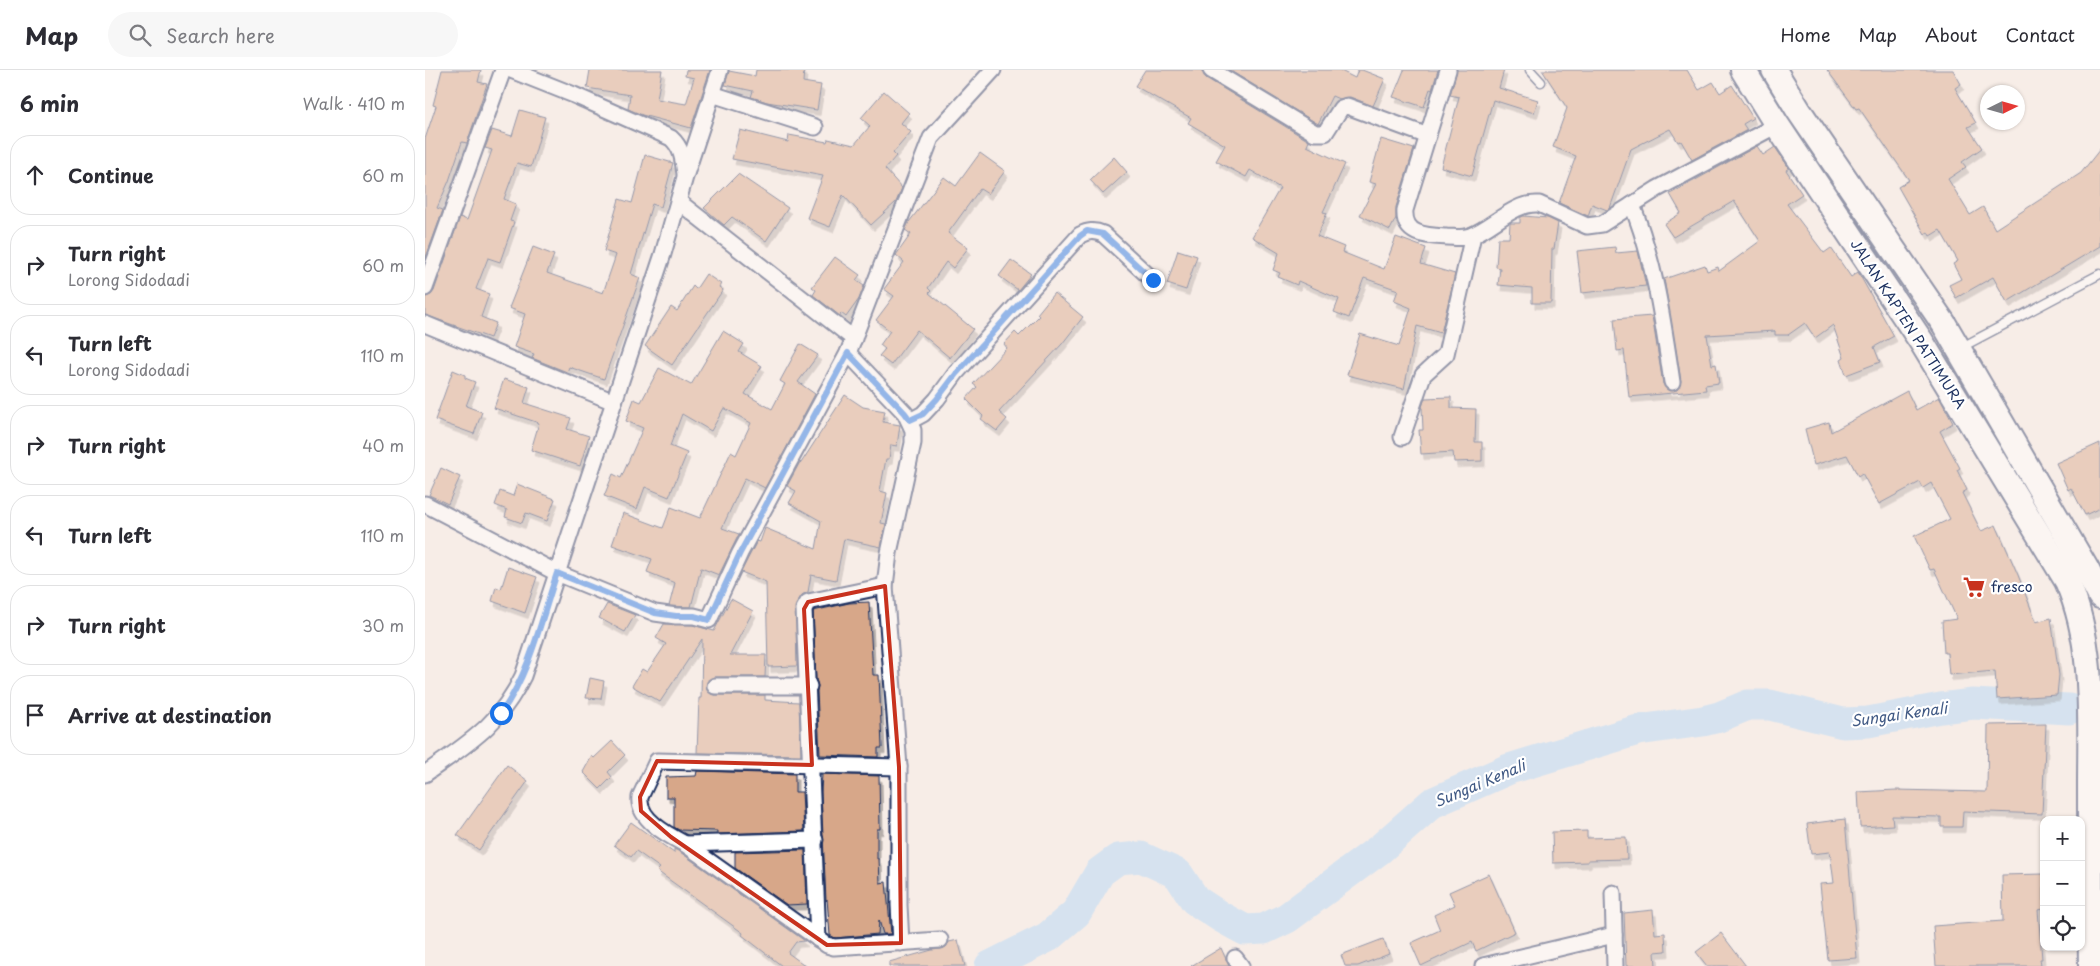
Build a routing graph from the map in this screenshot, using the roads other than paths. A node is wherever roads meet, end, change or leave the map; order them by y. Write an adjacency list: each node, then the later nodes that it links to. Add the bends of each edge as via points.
1 (503, 70): 21 (street)
2 (511, 70): 15 (street, via 671,138 680,148)
3 (720, 70): 11 (street)
4 (993, 70): 23 (street, via 931,138)
5 (1211, 70): 14 (street, via 1315,133 1325,132 1341,108 1347,106)
6 (1448, 70): 14 (street)
7 (1530, 70): 10 (lane)
8 (1743, 70): 12 (main road, JALAN KAPTEN PATTIMURA)
9 (1774, 70): 24 (main road, JALAN KAPTEN PATTIMURA)
10 (1541, 82)
11 (712, 94): 13 (street); 15 (street)
12 (1777, 125): 17 (street); 25 (main road, JALAN KAPTEN PATTIMURA)
13 (815, 126)
14 (1428, 136): 18 (street, via 1405,210 1406,223 1413,232 1421,234 1462,238)
15 (685, 177): 16 (street)
16 (679, 202): 23 (street); 27 (street)
17 (1632, 205): 18 (street, via 1602,224 1587,226 1533,203 1520,207); 26 (street, via 1643,231 1659,299)
18 (1473, 235): 29 (street, via 1447,354 1423,375)
19 (2100, 274): 24 (lane)
20 (1153, 280): 28 (street, via 1103,234 1087,231 923,414)
21 (425, 288)
22 (425, 324): 27 (street)
23 (851, 346): 28 (street); 32 (street, via 740,553 709,620 655,613)
24 (1958, 349): 25 (main road); 31 (main road, JALAN KAPTEN PATTIMURA)
25 (1935, 363): 33 (main road, JALAN KAPTEN PATTIMURA)
26 (1672, 382)
27 (614, 402): 32 (street)
28 (910, 420): 34 (street, via 913,443)
29 (1402, 437)
30 (425, 504): 32 (street)
31 (2087, 570): 33 (main road); 35 (main road, JALAN KAPTEN PATTIMURA)
32 (557, 573): 40 (street, via 523,676 512,698 479,736)
33 (2067, 581): 41 (main road, JALAN KAPTEN PATTIMURA, via 2080,619 2091,701)
34 (885, 586): 37 (street, via 805,604); 39 (street)
35 (2100, 596)
36 (715, 686): 37 (street)
37 (809, 686): 38 (street)
38 (812, 765): 39 (street); 42 (street); 43 (street, via 657,761 640,797 641,811 671,837)
39 (899, 767): 48 (street)
40 (425, 774)
41 (2095, 827): 51 (main road, JALAN KAPTEN PATTIMURA)
42 (815, 840): 43 (street); 46 (street)
43 (685, 844): 46 (street)
44 (1613, 893): 45 (street)
45 (1614, 935): 49 (street); 50 (street)
46 (818, 939): 48 (street, via 834,947)
47 (941, 940): 48 (street)
48 (901, 943)
49 (1483, 966)
50 (1615, 966)
51 (2091, 966)

